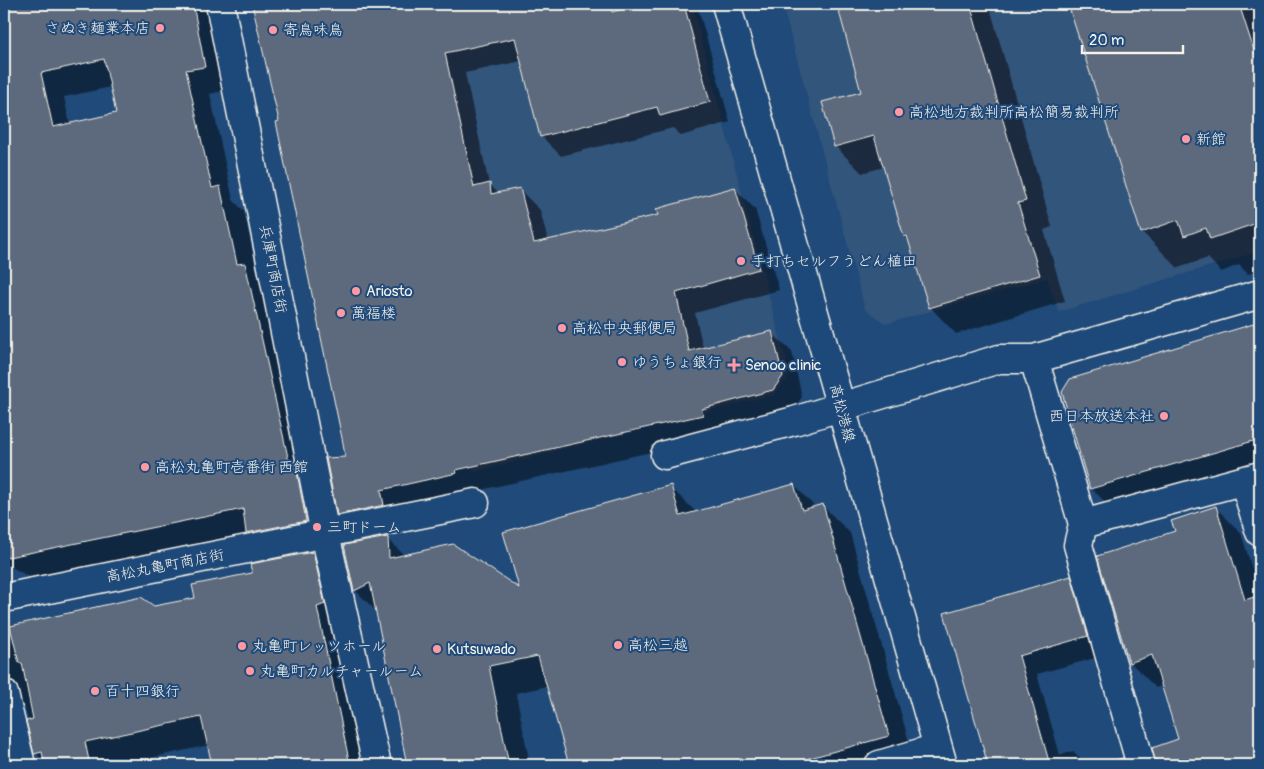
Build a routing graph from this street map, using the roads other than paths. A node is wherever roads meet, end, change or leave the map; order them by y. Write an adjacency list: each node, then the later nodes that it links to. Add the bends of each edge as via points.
1 (220, 4): 11 (street, 兵庫町商店街)
2 (726, 4): 5 (street, 高松港線)
3 (1260, 294): 4 (street)
4 (1034, 359): 5 (street, via 999,359); 9 (street)
5 (841, 406): 6 (street); 14 (street, 高松港線)
6 (665, 455)
7 (1252, 479): 9 (street); 10 (street)
8 (475, 503): 11 (street, 高松丸亀町商店街)
9 (1082, 524): 18 (street, via 1078,545)
10 (1260, 532)
11 (326, 534): 12 (street, 高松丸亀町商店街); 16 (street, 兵庫町商店街)
12 (4, 598)
13 (4, 694): 15 (street)
14 (940, 757): 17 (street)
15 (21, 765)
16 (377, 765)
17 (880, 765)
18 (1141, 765)

